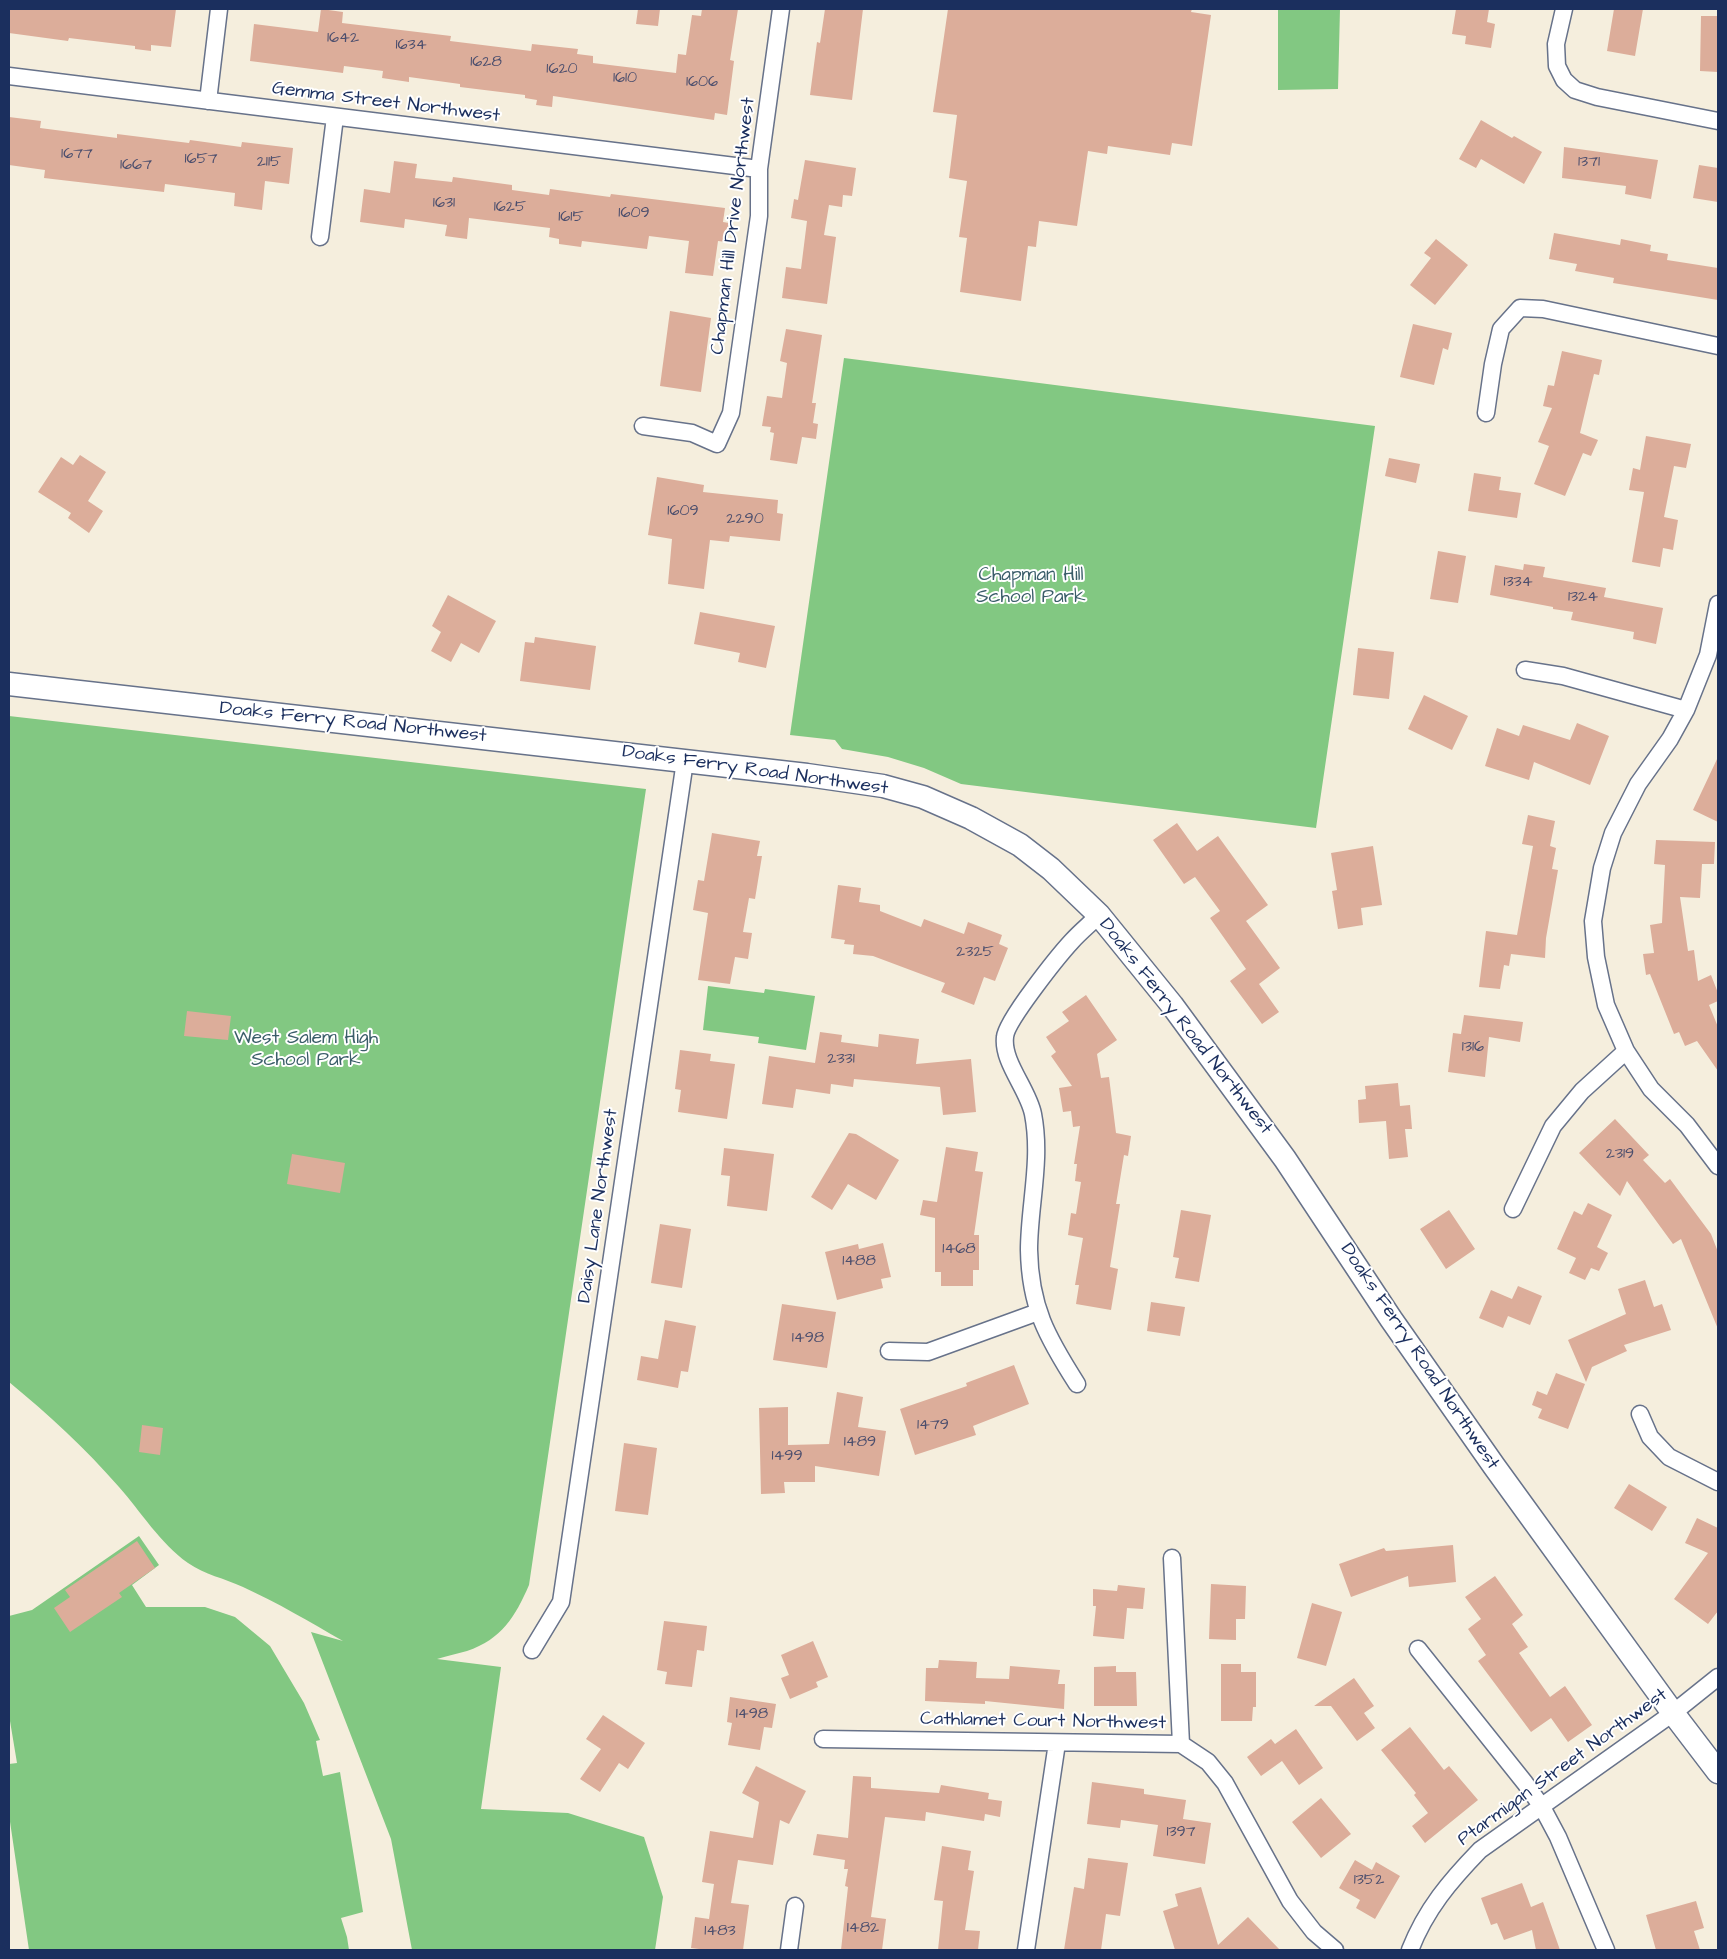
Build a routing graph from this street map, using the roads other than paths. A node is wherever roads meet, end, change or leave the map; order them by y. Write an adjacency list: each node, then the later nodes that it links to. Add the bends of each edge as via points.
1 (219, 9): 5 (street)
2 (781, 9): 8 (street, Chapman Hill Drive Northwest)
3 (1564, 9): 7 (street, via 1556,44 1557,66 1564,80 1576,90)
4 (9, 76): 5 (street, Gemma Street Northwest)
5 (208, 101): 6 (street, Gemma Street Northwest)
6 (335, 117): 8 (street, Gemma Street Northwest); 9 (street)
7 (1718, 121)
8 (759, 169): 12 (street, Chapman Hill Drive Northwest, via 759,216 732,412 717,444 692,433)
9 (320, 237)
10 (1718, 346): 11 (street, via 1543,309 1520,308 1501,329 1492,364)
11 (1486, 413)
12 (643, 426)
13 (1718, 604): 16 (street, via 1708,655)
14 (1525, 670): 16 (street, via 1563,676)
15 (9, 684): 17 (main road, Doaks Ferry Road Northwest)
16 (1686, 710): 19 (street, via 1638,784 1613,833 1602,868 1593,921 1596,957 1606,1005)
17 (685, 761): 18 (main road, Doaks Ferry Road Northwest, via 883,786 923,798 971,818 1020,845); 29 (street, Daisy Lane Northwest, via 561,1602)
18 (1100, 915): 22 (street, via 1071,942 1012,1017 1004,1036 1006,1054 1033,1114 1035,1187 1029,1249); 31 (main road, Doaks Ferry Road Northwest, via 1172,1005 1285,1159 1465,1426)
19 (1626, 1051): 20 (street, via 1651,1089 1687,1125); 21 (street, via 1582,1091 1554,1126)
20 (1718, 1166)
21 (1513, 1209)
22 (1038, 1312): 23 (street, via 928,1352); 24 (street, via 1055,1349)
23 (889, 1351)
24 (1077, 1384)
25 (1640, 1414): 26 (street, via 1650,1437 1669,1457)
26 (1718, 1482)
27 (1172, 1558): 34 (street)
28 (1418, 1649): 36 (street)
29 (532, 1650)
30 (1718, 1677): 31 (street, Ptarmigan Street Northwest)
31 (1673, 1713): 35 (main road, Doaks Ferry Road Northwest); 36 (street, Ptarmigan Street Northwest)
32 (823, 1739): 33 (street, Cathlamet Court Northwest)
33 (1057, 1743): 34 (street, Cathlamet Court Northwest); 39 (street)
34 (1181, 1744): 40 (street, Cathlamet Court Northwest, via 1208,1762 1225,1782 1290,1901 1314,1932)
35 (1718, 1772)
36 (1542, 1808): 41 (street, Ptarmigan Street Northwest, via 1480,1850 1453,1878 1432,1904); 42 (street, via 1558,1837)
37 (795, 1906): 38 (street)
38 (789, 1950)
39 (1026, 1950)
40 (1335, 1950)
41 (1410, 1950)
42 (1606, 1950)

